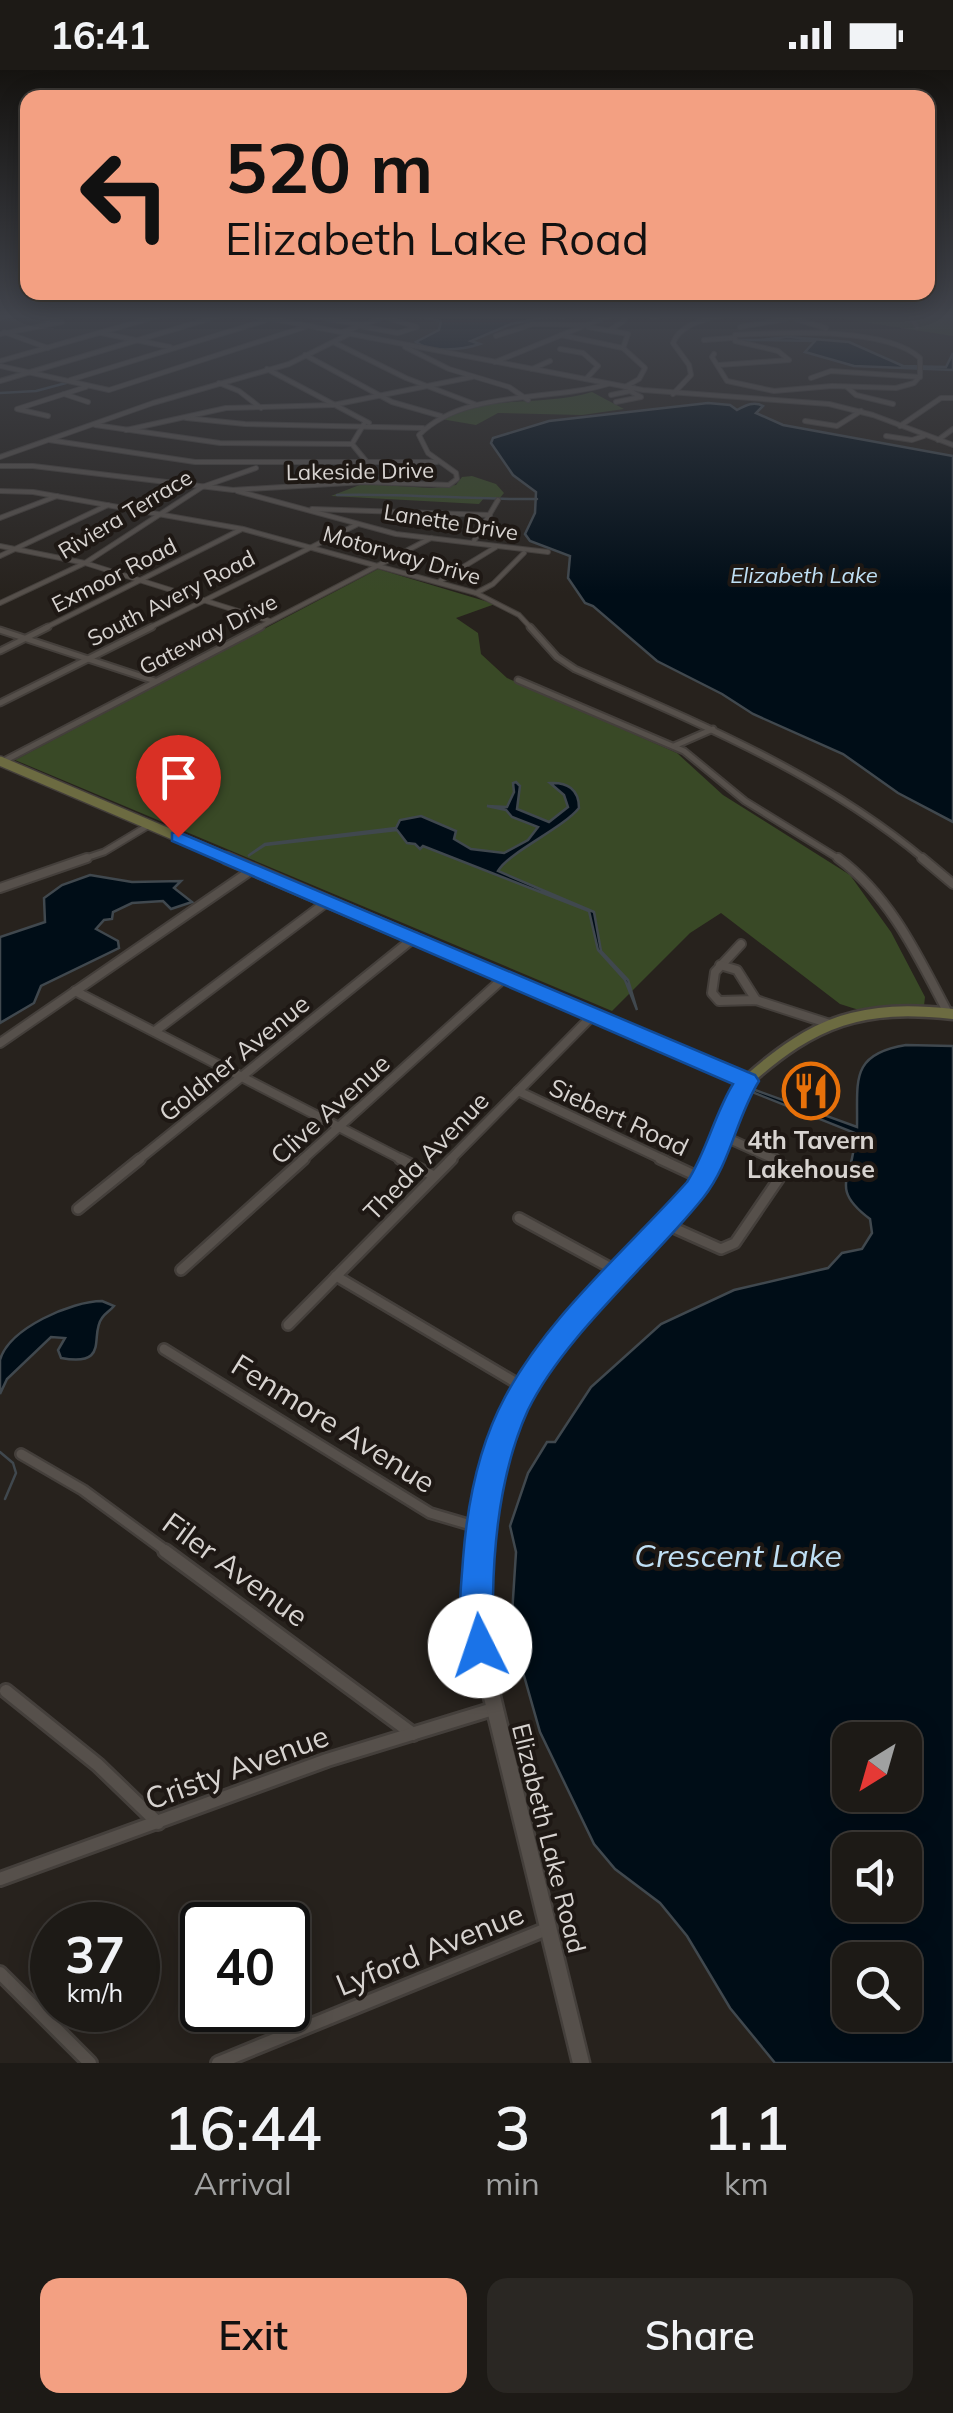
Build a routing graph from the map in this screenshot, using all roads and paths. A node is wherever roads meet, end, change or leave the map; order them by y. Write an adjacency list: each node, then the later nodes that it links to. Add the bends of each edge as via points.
1 (17, 408): 10 (street)
2 (143, 408): 14 (street)
3 (226, 408): 12 (street)
4 (339, 408): 16 (street)
5 (416, 408): 11 (street)
6 (471, 408): 11 (street, Lakeside Drive)
7 (841, 408): 9 (street)
8 (931, 408): 17 (street)
9 (861, 412): 13 (street, via 837,426); 17 (street)
10 (48, 416)
11 (441, 416): 18 (street, Lakeside Drive)
12 (182, 417): 15 (street, via 269,426); 20 (street)
13 (805, 421)
14 (91, 424): 20 (street); 23 (street)
15 (364, 424): 16 (street); 25 (street)
16 (372, 424): 18 (street)
17 (900, 426): 22 (street)
18 (423, 428): 29 (street, Lakeside Drive, via 419,440)
19 (953, 429): 24 (street)
20 (126, 430): 25 (street, via 220,443)
21 (886, 436): 22 (street)
22 (924, 436): 24 (street)
23 (49, 440): 27 (street); 31 (street)
24 (938, 440): 26 (street)
25 (352, 444): 28 (street)
26 (953, 445)
27 (0, 457)
28 (366, 461): 29 (street, Riviera Terrace); 31 (street, Riviera Terrace)
29 (437, 462): 33 (street, Lakeside Drive, via 456,473 456,482)
30 (0, 466): 32 (street, Lakeside Drive)
31 (243, 467): 32 (street, Riviera Terrace)
32 (202, 487): 33 (street, Lakeside Drive); 39 (street, Riviera Terrace)
33 (233, 490): 38 (street, Lanette Drive)
34 (0, 491): 35 (street, Motorway Drive)
35 (58, 496): 37 (street, Motorway Drive); 41 (street)
36 (498, 500): 40 (street)
37 (108, 505): 39 (street, Motorway Drive); 49 (street)
38 (307, 510): 40 (street); 42 (street, Lanette Drive)
39 (160, 514): 43 (street, Motorway Drive); 53 (street, Riviera Terrace)
40 (490, 514): 45 (street)
41 (0, 518)
42 (358, 524): 44 (street, Lanette Drive); 47 (street, South Avery Road)
43 (243, 529): 47 (street, Motorway Drive); 55 (street, Exmoor Road)
44 (431, 538): 45 (street, Lanette Drive); 54 (street, Gateway Drive)
45 (474, 542): 48 (street, Lanette Drive)
46 (0, 546): 49 (street)
47 (311, 547): 54 (street, Motorway Drive); 58 (street, South Avery Road)
48 (496, 547): 50 (street, Lanette Drive); 56 (street)
49 (15, 549): 52 (street); 53 (street)
50 (525, 552): 51 (street, Lanette Drive); 57 (street)
51 (548, 552)
52 (0, 556)
53 (85, 562): 55 (street); 59 (street, Riviera Terrace)
54 (381, 564): 56 (street, Motorway Drive); 60 (street, Gateway Drive)
55 (142, 580): 58 (street); 62 (street, Exmoor Road)
56 (440, 580): 57 (street, Motorway Drive)
57 (476, 594): 68 (street, Motorway Drive, via 514,611 557,656 595,681)
58 (208, 602): 60 (street); 64 (street, South Avery Road)
59 (0, 603)
60 (270, 622): 66 (street, Gateway Drive)
61 (0, 630): 62 (street)
62 (26, 638): 63 (street, Exmoor Road); 64 (street)
63 (0, 650)
64 (89, 659): 66 (street); 67 (street, South Avery Road)
65 (518, 680): 69 (street)
66 (155, 681): 70 (street, Gateway Drive)
67 (0, 703)
68 (713, 729): 69 (street); 73 (street, Motorway Drive, via 896,836)
69 (674, 746): 82 (street, via 862,876 905,931)
70 (2, 762): 71 (main road)
71 (149, 825): 72 (main road); 74 (street, via 104,852)
72 (253, 869): 75 (main road); 80 (street)
73 (953, 884)
74 (0, 888)
75 (328, 902): 76 (main road); 85 (street)
76 (415, 937): 79 (main road); 87 (street, Goldner Avenue)
77 (741, 944): 78 (street)
78 (720, 965): 81 (street, via 737,970); 81 (street, via 712,993 719,1001)
79 (506, 976): 83 (main road); 90 (street, Clive Avenue)
80 (75, 991): 85 (street); 86 (street)
81 (756, 1000): 84 (street)
82 (950, 1013): 84 (main road, via 895,1009)
83 (594, 1014): 88 (main road); 89 (street, Theda Avenue)
84 (834, 1025): 88 (main road)
85 (155, 1032): 87 (street)
86 (0, 1043)
87 (243, 1078): 90 (street); 94 (street, Goldner Avenue)
88 (747, 1081): 91 (street, Elizabeth Lake Road)
89 (518, 1091): 92 (street, Theda Avenue); 93 (street, Siebert Road)
90 (340, 1128): 92 (street); 97 (street, Clive Avenue)
91 (723, 1136): 93 (street, Elizabeth Lake Road); 96 (street, via 777,1160 780,1178 735,1243 721,1249)
92 (434, 1176): 99 (street, Theda Avenue)
93 (703, 1179): 96 (street, Elizabeth Lake Road)
94 (78, 1209)
95 (519, 1218): 98 (street)
96 (665, 1224): 98 (street, Elizabeth Lake Road)
97 (181, 1270)
98 (620, 1273): 102 (street, Elizabeth Lake Road)
99 (336, 1276): 100 (street, Theda Avenue); 102 (street)
100 (288, 1326)
101 (164, 1348): 104 (street, Fenmore Avenue, via 430,1513)
102 (524, 1388): 104 (street, Elizabeth Lake Road, via 499,1450)
103 (21, 1454): 107 (street, Filer Avenue, via 111,1510)
104 (481, 1528): 106 (street, Elizabeth Lake Road, via 477,1617)
105 (6, 1691): 108 (street)
106 (492, 1709): 107 (street, Cristy Avenue); 110 (street, Elizabeth Lake Road)
107 (413, 1734): 108 (street, Cristy Avenue)
108 (158, 1823): 109 (street, Cristy Avenue)
109 (0, 1878)
110 (550, 1928): 112 (street, Elizabeth Lake Road); 114 (street, Lyford Avenue)
111 (0, 1973): 113 (street)
112 (577, 2061)
113 (90, 2063)
114 (218, 2063)

